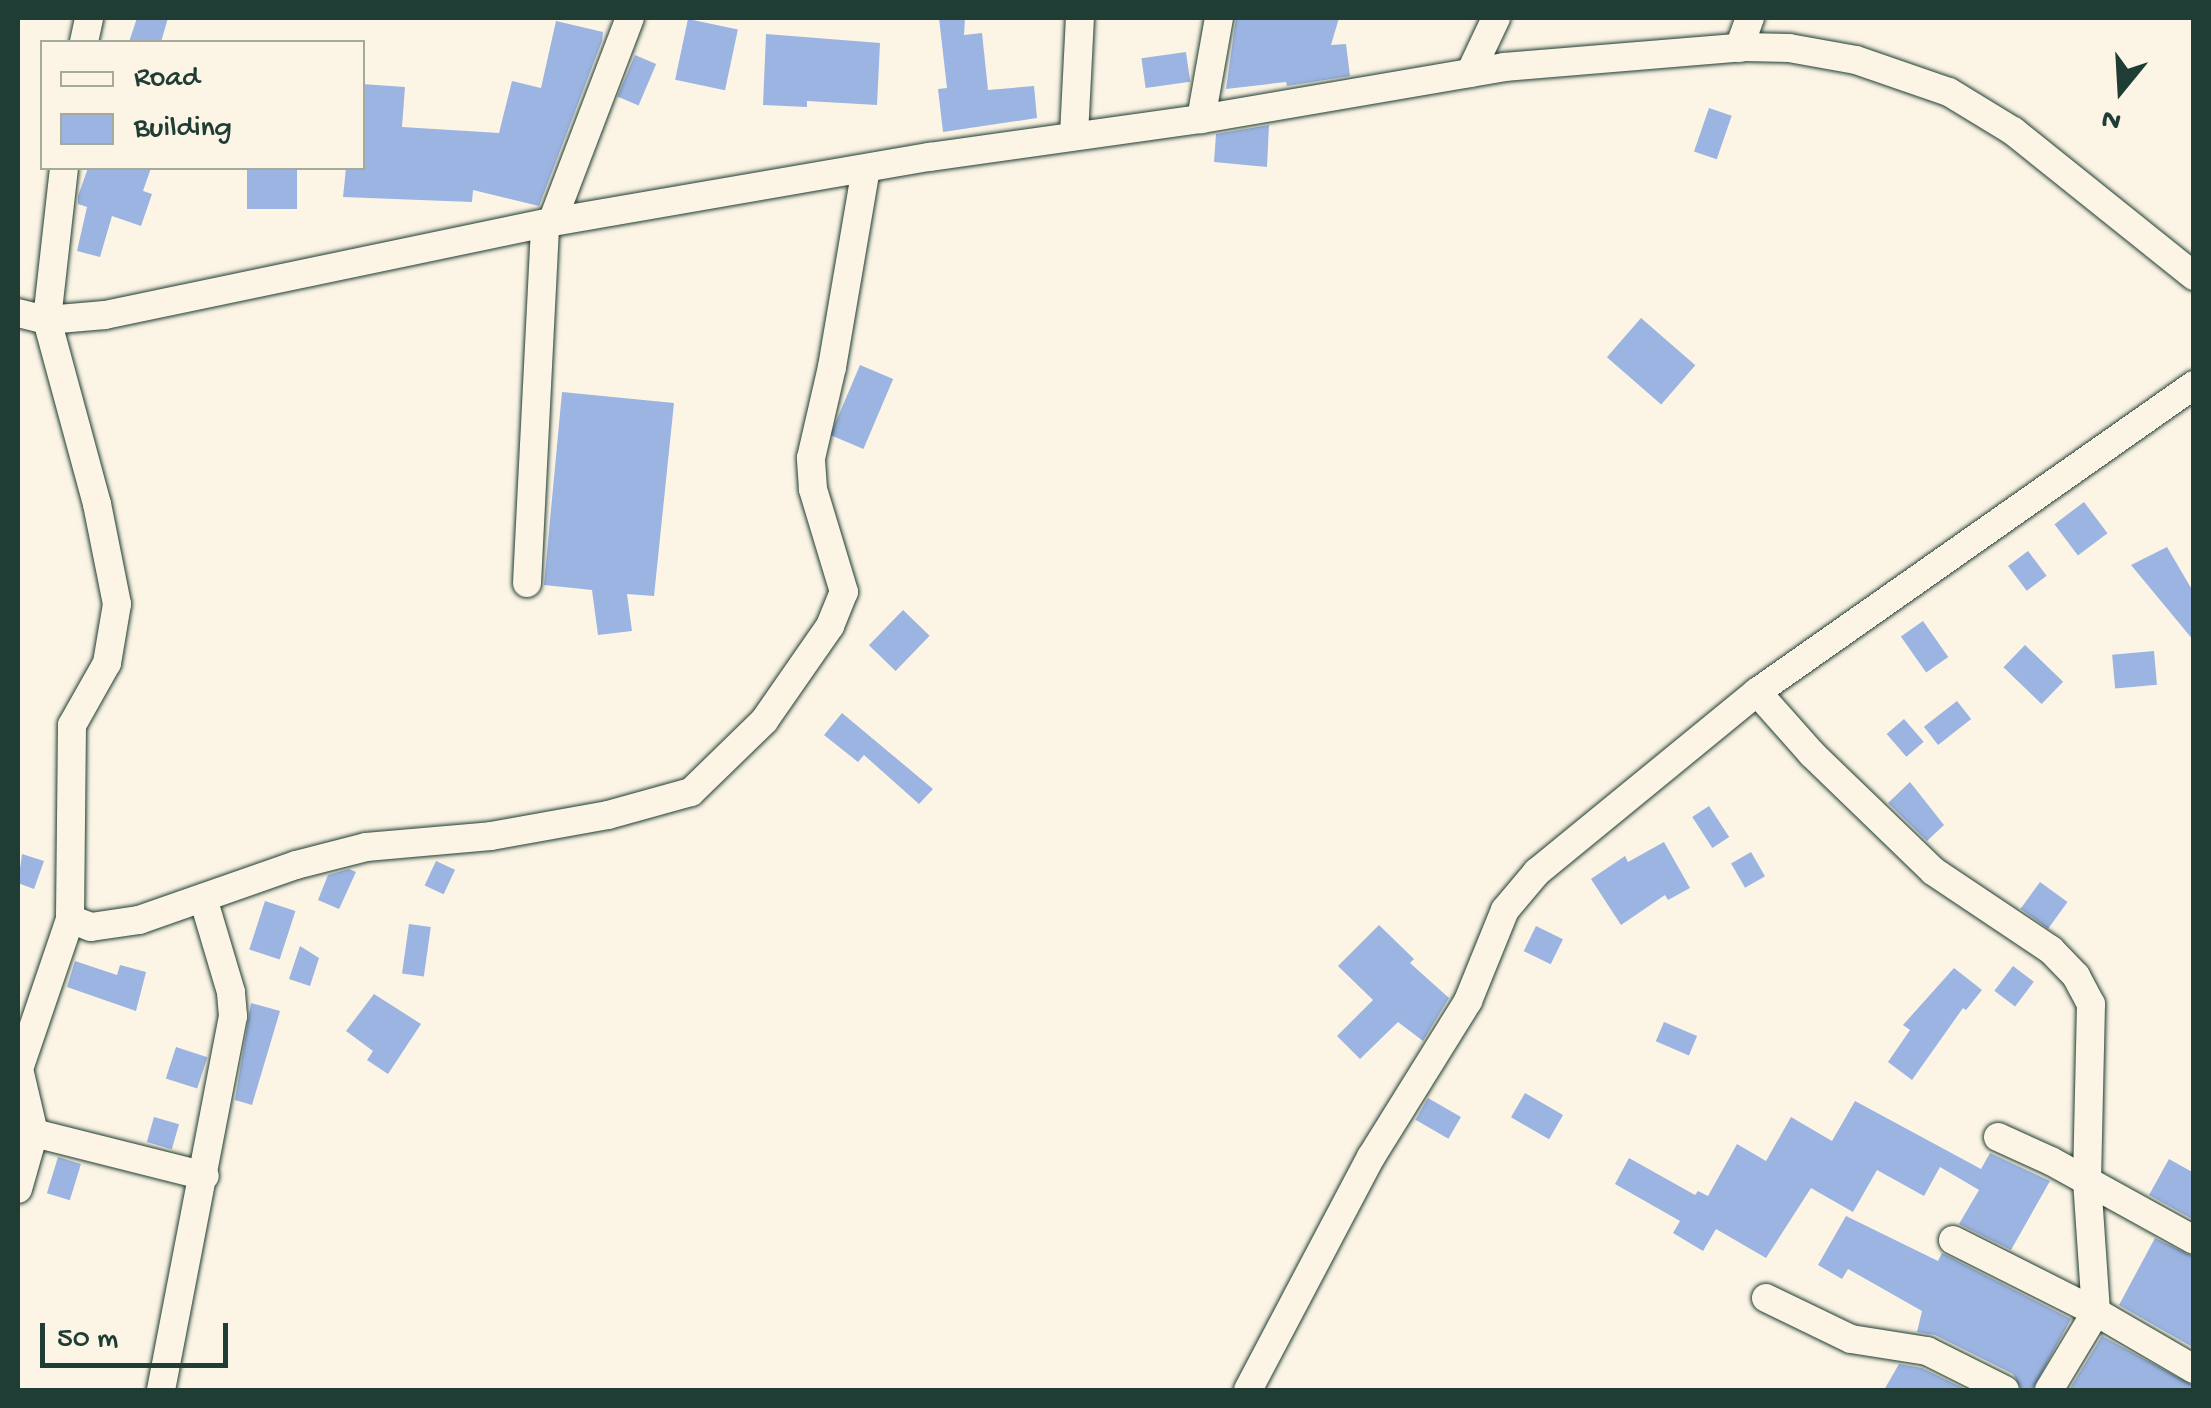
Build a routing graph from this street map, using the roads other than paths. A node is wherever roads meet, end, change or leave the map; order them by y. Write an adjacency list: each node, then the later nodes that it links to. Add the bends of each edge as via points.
1 (630, 18): 12 (street)
2 (1080, 18): 9 (street)
3 (1219, 18): 8 (street)
4 (1496, 18): 7 (street)
5 (1750, 18): 6 (street)
6 (1739, 48): 7 (street); 13 (street, via 1789,48 1856,60 1950,92 2013,131)
7 (1470, 73): 8 (street)
8 (1201, 119): 9 (street)
9 (1074, 135): 10 (street)
10 (866, 168): 12 (street); 19 (street, via 811,458 813,489 844,592 830,626 764,721 691,792 491,836 366,847)
11 (64, 170): 15 (street)
12 (548, 223): 15 (street, via 196,298); 17 (street)
13 (2194, 276)
14 (18, 312): 15 (street)
15 (47, 320): 20 (street, via 98,504 116,604 107,663 72,724)
16 (2194, 385): 18 (street)
17 (527, 583)
18 (1757, 692): 24 (street, via 1922,861 2051,950 2085,989 2092,1026); 32 (street, via 1537,872 1505,910 1468,1001 1371,1157)
19 (203, 898): 20 (street, via 114,924); 23 (street, via 232,1016)
20 (70, 919): 21 (street, via 19,1069)
21 (34, 1133): 23 (street); 25 (street)
22 (1998, 1137): 24 (street)
23 (205, 1176): 31 (street)
24 (2087, 1180): 27 (street); 29 (street)
25 (18, 1189)
26 (1953, 1240): 29 (street)
27 (2194, 1240)
28 (1766, 1298): 33 (street, via 1851,1339 1927,1351)
29 (2096, 1312): 30 (street); 34 (street)
30 (2194, 1369)
31 (161, 1390)
32 (1248, 1390)
33 (2005, 1390)
34 (2049, 1390)

